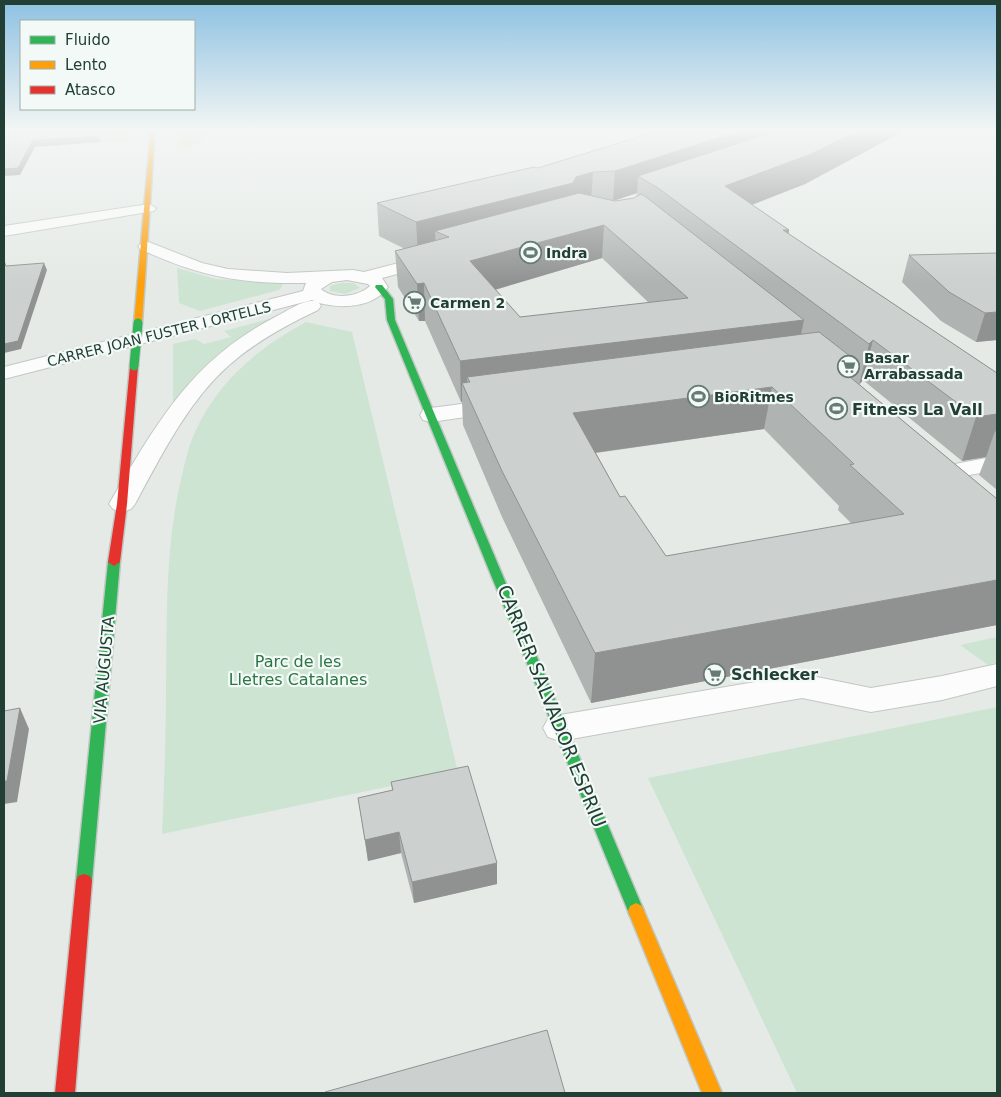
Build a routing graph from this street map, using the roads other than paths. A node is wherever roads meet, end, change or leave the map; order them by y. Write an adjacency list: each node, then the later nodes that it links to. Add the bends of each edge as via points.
1 (151, 180): 2 (main road, VIA AUGUSTA)
2 (149, 208): 3 (street); 4 (main road, VIA AUGUSTA)
3 (4, 231)
4 (146, 246): 6 (street, via 191,265 224,274); 16 (main road, VIA AUGUSTA, bridge)
5 (448, 255): 7 (street)
6 (330, 277): 7 (street, via 353,275); 8 (street, via 312,286)
7 (373, 282): 9 (street, via 369,296); 10 (main road, CARRER SALVADOR ESPRIU, via 389,298)
8 (322, 297): 9 (street); 11 (street, CARRER JOAN FUSTER I ORTELLS); 16 (street, CARRER JOAN FUSTER I ORTELLS, via 262,331 219,363 192,393 156,444)
9 (358, 299): 10 (street, CARRER SALVADOR ESPRIU, via 376,307)
10 (391, 320): 13 (main road, CARRER SALVADOR ESPRIU)
11 (4, 373)
12 (522, 403): 13 (street)
13 (431, 414): 18 (main road, CARRER SALVADOR ESPRIU)
14 (997, 463): 15 (street)
15 (950, 474)
16 (122, 504): 19 (main road, VIA AUGUSTA, via 112,567)
17 (997, 675): 18 (street, via 871,700 802,686)
18 (560, 728): 20 (main road, CARRER SALVADOR ESPRIU)
19 (65, 1093)
20 (712, 1093)

